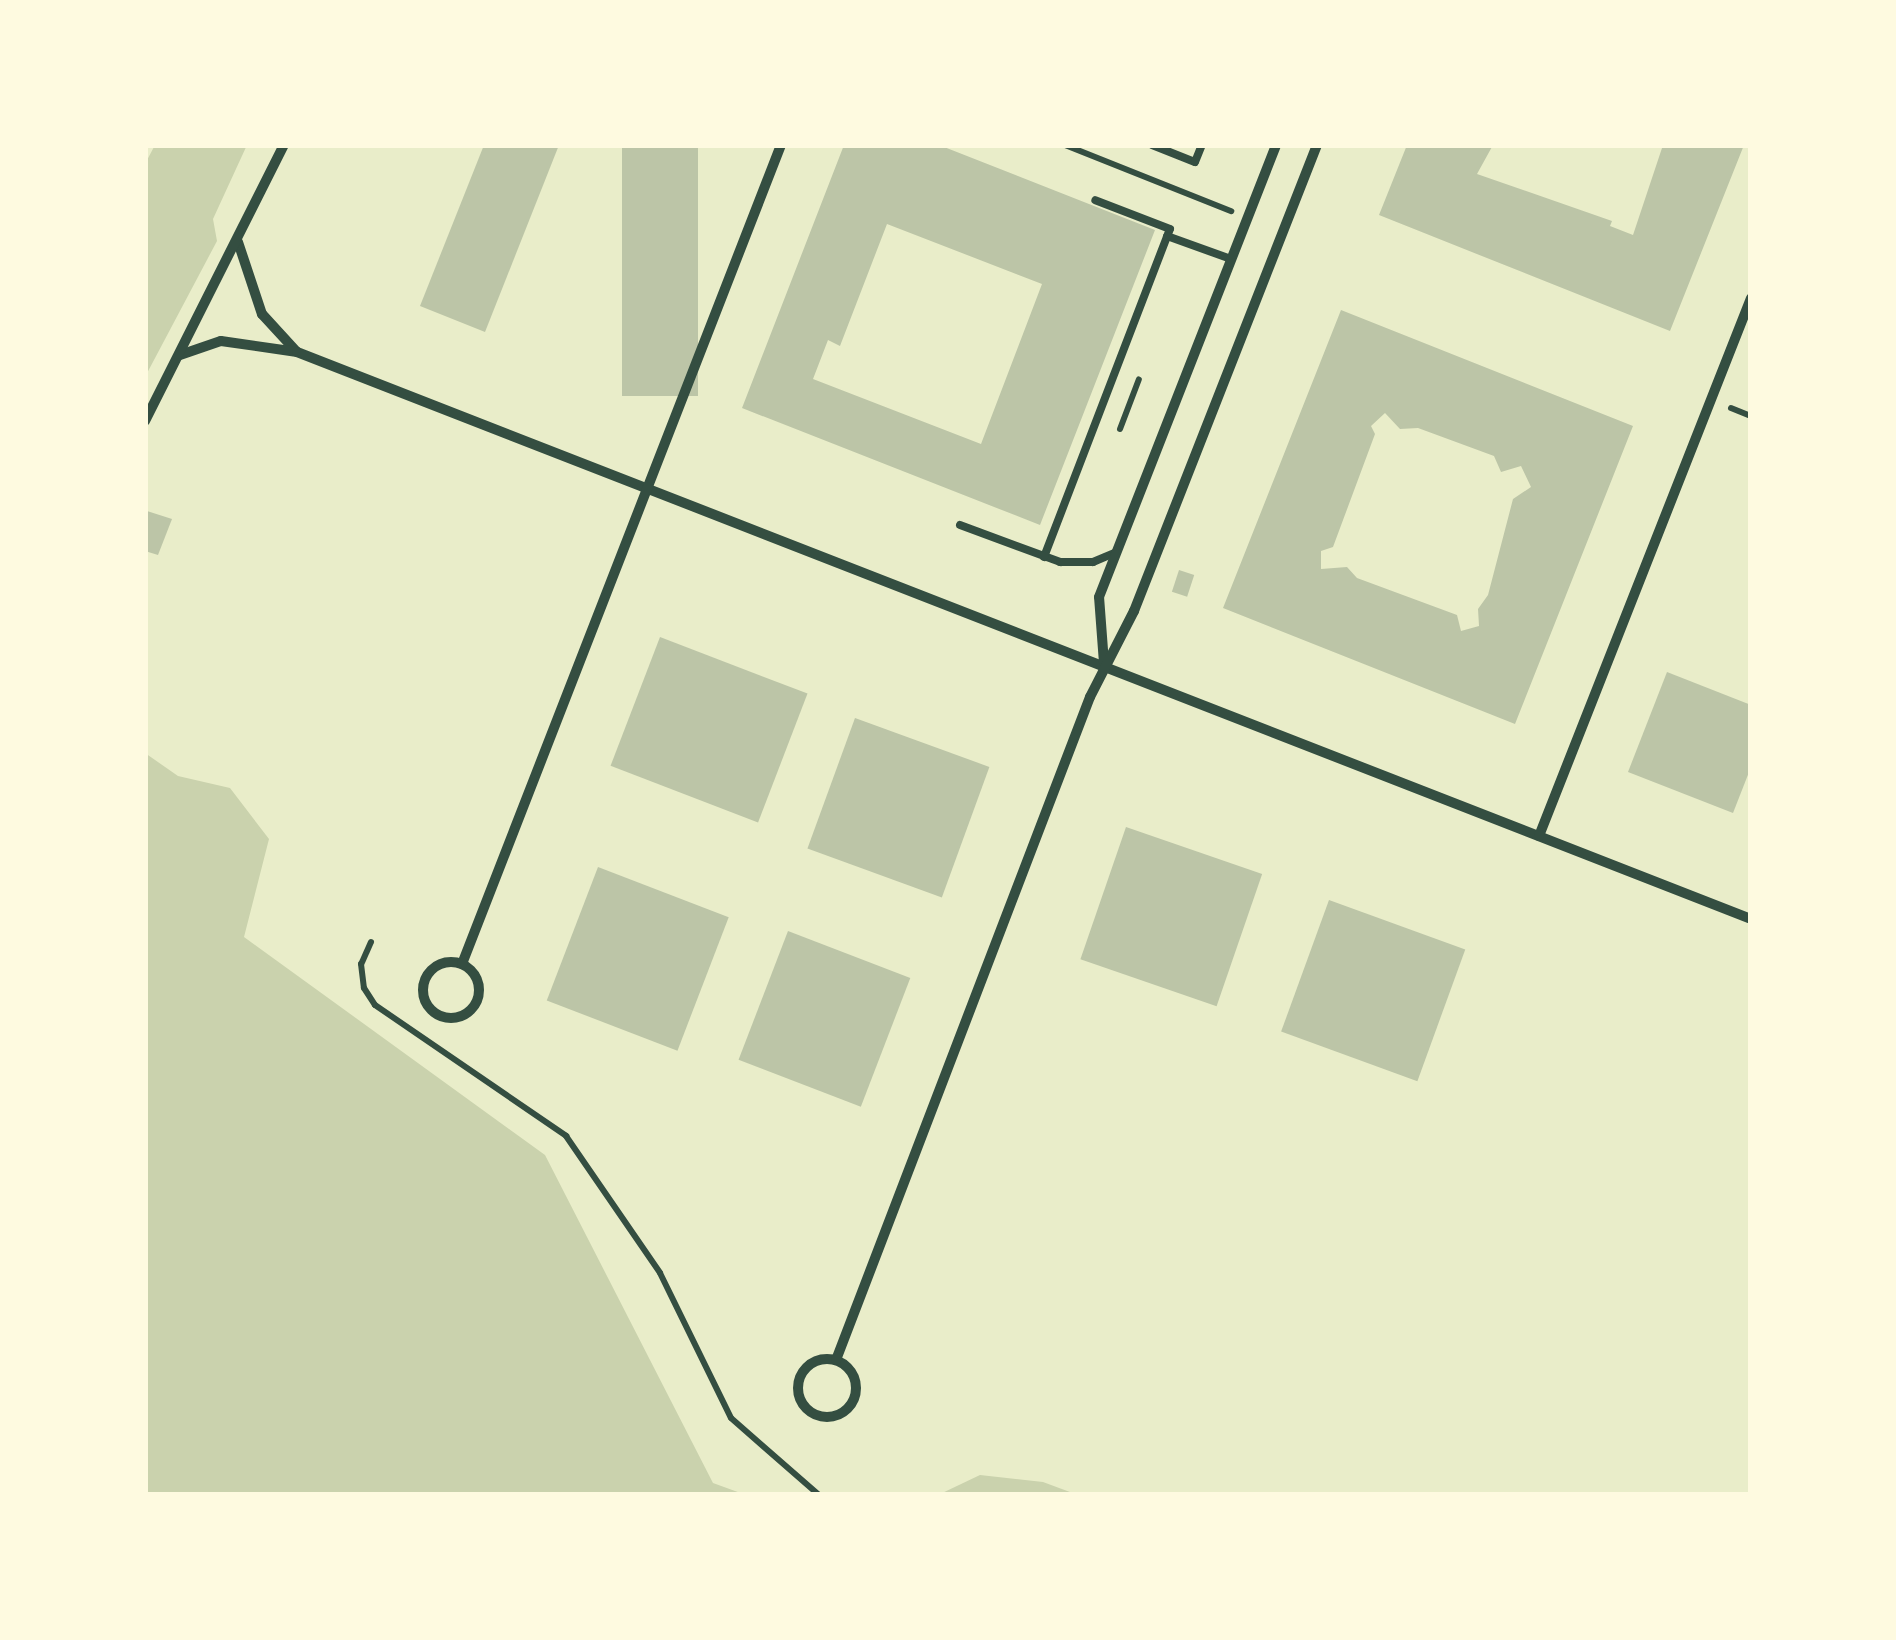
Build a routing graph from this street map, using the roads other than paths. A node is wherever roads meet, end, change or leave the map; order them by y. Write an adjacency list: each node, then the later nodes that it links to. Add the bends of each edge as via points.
1 (284, 145): 9 (street)
2 (781, 145): 15 (street)
3 (1152, 145): 4 (lane, via 1196,162)
4 (1202, 145)
5 (1276, 145): 10 (street)
6 (1317, 145): 19 (street, via 1134,612)
7 (1095, 200): 8 (lane, via 1170,229)
8 (1167, 236): 10 (lane); 18 (lane)
9 (238, 242): 12 (street, via 262,314); 13 (street)
10 (1231, 258): 17 (street)
11 (1751, 298): 20 (street)
12 (297, 352): 13 (street, via 222,341); 15 (street)
13 (180, 354): 14 (street)
14 (145, 421)
15 (645, 486): 19 (street); 22 (street)
16 (960, 525): 18 (lane)
17 (1117, 552): 18 (lane, via 1093,562); 19 (street, via 1098,608)
18 (1044, 556)
19 (1104, 664): 20 (street); 23 (street)
20 (1538, 836): 21 (street)
21 (1751, 920)
22 (462, 964): 22 (street, via 479,985 476,1002 456,1018 438,1015 425,1001 428,974 443,963)
23 (836, 1360): 23 (street, via 855,1380 854,1399 832,1417 813,1414 798,1391 802,1372 817,1360)

